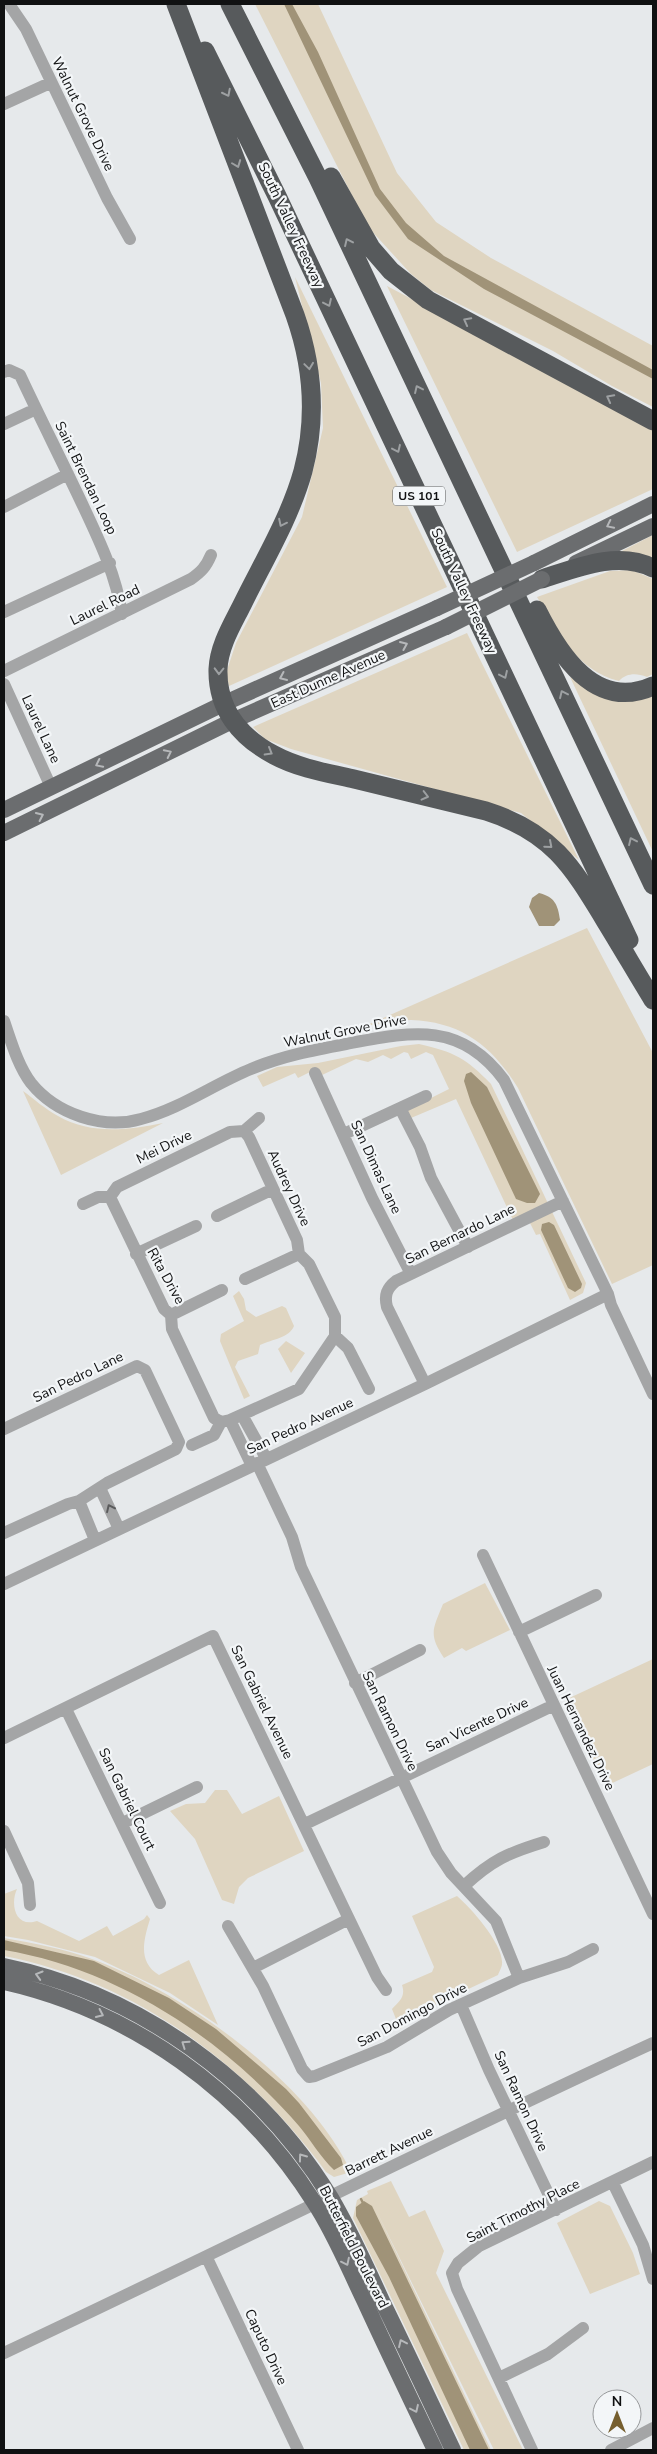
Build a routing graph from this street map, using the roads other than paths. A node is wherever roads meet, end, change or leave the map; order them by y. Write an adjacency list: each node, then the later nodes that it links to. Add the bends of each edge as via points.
1 (9, 4): 5 (street, Walnut Grove Drive, via 26,29)
2 (177, 4): 26 (highway, one-way to 26, via 296,315 311,381 310,435 296,491 220,655 219,681); 32 (highway, South Valley Freeway / US 101, one-way to 32, via 223,86 278,196)
3 (230, 4): 4 (highway, US 101)
4 (263, 65): 10 (highway, one-way to 4, via 428,300 391,271 362,235); 12 (highway, US 101, one-way to 4)
5 (50, 82): 6 (street); 7 (street, Walnut Grove Drive)
6 (4, 104)
7 (130, 239)
8 (4, 372): 9 (street, Saint Brendan Loop, via 9,370 20,375)
9 (36, 409): 11 (street); 13 (street, Saint Brendan Loop)
10 (653, 421)
11 (4, 424)
12 (458, 473): 25 (highway, via 547,631 568,662 596,686 615,691 642,690); 31 (highway, US 101, one-way to 12)
13 (68, 474): 15 (street); 18 (street, Saint Brendan Loop)
14 (653, 504): 20 (main road, East Dunne Avenue, one-way to 20)
15 (4, 507)
16 (653, 526): 20 (main road, East Dunne Avenue)
17 (210, 555): 22 (street, Laurel Road, via 201,572)
18 (110, 563): 21 (street); 22 (street, Saint Brendan Loop)
19 (653, 568): 20 (highway, via 641,563 608,561)
20 (538, 571): 26 (main road, East Dunne Avenue, one-way to 26, bridge, via 437,608); 27 (main road, East Dunne Avenue, one-way to 20, bridge, via 446,626)
21 (4, 612)
22 (122, 614): 23 (street, Laurel Road)
23 (4, 671)
24 (4, 684): 28 (street, Laurel Lane)
25 (653, 686)
26 (225, 703): 27 (highway); 28 (main road, East Dunne Avenue, one-way to 28)
27 (232, 722): 30 (main road, East Dunne Avenue, one-way to 27); 33 (highway, one-way to 33, via 250,740 291,763 486,811 534,833 560,854 579,877)
28 (51, 787): 29 (main road, East Dunne Avenue)
29 (4, 810)
30 (4, 833)
31 (653, 885)
32 (653, 990)
33 (653, 1000)
34 (4, 1021): 43 (street, Walnut Grove Drive, via 30,1083 65,1110 108,1122 140,1120 250,1069 291,1055 406,1033 423,1032 448,1037 478,1052 504,1080)
35 (315, 1073): 40 (street, San Dimas Lane)
36 (426, 1096): 37 (street)
37 (400, 1108): 40 (street); 47 (street, via 431,1178)
38 (259, 1118): 39 (street, Mei Drive)
39 (244, 1131): 41 (street, Audrey Drive); 42 (street, Mei Drive, via 230,1132 117,1187)
40 (344, 1134): 50 (street, San Dimas Lane)
41 (273, 1189): 45 (street); 49 (street, Audrey Drive, via 297,1240)
42 (110, 1197): 44 (street, Mei Drive, via 98,1197); 48 (street, Rita Drive)
43 (563, 1200): 47 (street, San Bernardo Lane); 53 (street, Walnut Grove Drive)
44 (83, 1204)
45 (217, 1216)
46 (196, 1226): 48 (street)
47 (468, 1247): 50 (street, San Bernardo Lane)
48 (136, 1254): 54 (street, Rita Drive)
49 (299, 1254): 51 (street); 55 (street, Audrey Drive, via 309,1264 335,1317)
50 (411, 1274): 56 (street, San Bernardo Lane, via 388,1288 385,1299)
51 (245, 1279)
52 (222, 1290): 54 (street)
53 (608, 1294): 56 (street, San Pedro Avenue); 58 (street, Walnut Grove Drive)
54 (170, 1315): 59 (street, Rita Drive, via 172,1329 214,1418)
55 (335, 1336): 57 (street, via 348,1348); 59 (street, via 299,1389)
56 (425, 1384): 64 (street, San Pedro Avenue)
57 (369, 1389)
58 (653, 1394)
59 (231, 1419): 61 (street, San Ramon Drive); 62 (street, San Ramon Drive); 63 (street, via 214,1435)
60 (4, 1430): 65 (street, San Pedro Lane, via 137,1366 145,1370 179,1442 176,1449)
61 (253, 1435): 62 (street, via 244,1434); 64 (street, San Ramon Drive)
62 (239, 1441): 64 (street, San Ramon Drive)
63 (192, 1445)
64 (258, 1462): 67 (street, San Pedro Avenue); 75 (street, San Ramon Drive, via 292,1537 301,1567)
65 (100, 1488): 66 (street, San Pedro Lane); 67 (street, one-way to 65)
66 (79, 1502): 68 (street, San Pedro Lane); 69 (street)
67 (119, 1529): 69 (street, San Pedro Avenue)
68 (4, 1533)
69 (95, 1540): 71 (street, San Pedro Avenue)
70 (482, 1555): 73 (street, Juan Hernandez Drive)
71 (4, 1584)
72 (596, 1595): 73 (street)
73 (519, 1632): 76 (street, Juan Hernandez Drive)
74 (420, 1650): 75 (street)
75 (355, 1683): 79 (street, San Ramon Drive)
76 (554, 1705): 79 (street, San Vicente Drive); 88 (street, Juan Hernandez Drive)
77 (66, 1708): 78 (street, San Gabriel Avenue); 81 (street, San Gabriel Court); 82 (street, San Gabriel Avenue, via 213,1636)
78 (4, 1738)
79 (401, 1778): 82 (street, San Vicente Drive); 85 (street, San Ramon Drive, via 437,1852)
80 (197, 1787): 81 (street)
81 (123, 1824): 86 (street, San Gabriel Court)
82 (305, 1824): 89 (street, San Gabriel Avenue)
83 (4, 1831): 87 (street, via 28,1883)
84 (544, 1842): 85 (street, via 502,1856 480,1870)
85 (464, 1886): 94 (street, San Ramon Drive, via 496,1921)
86 (160, 1903)
87 (30, 1905)
88 (653, 1914)
89 (349, 1919): 93 (street); 96 (street, San Gabriel Avenue)
90 (228, 1926): 93 (street, San Domingo Drive)
91 (592, 1948): 94 (street, San Domingo Drive, via 568,1962)
92 (4, 1966): 102 (main road, Butterfield Boulevard, one-way to 92, via 302,2156 270,2117 228,2077 182,2042 106,2000 49,1978)
93 (253, 1968): 97 (street, San Domingo Drive, via 284,2026 302,2069 309,2077 387,2048)
94 (519, 1978): 97 (street, San Domingo Drive)
95 (4, 1982): 102 (main road, Butterfield Boulevard, one-way to 102, via 54,1996 99,2014 175,2056 246,2116)
96 (386, 1990)
97 (461, 2004): 99 (street, San Ramon Drive)
98 (653, 2043): 99 (street, Barrett Avenue)
99 (508, 2110): 102 (street, Barrett Avenue); 103 (street, San Ramon Drive)
100 (653, 2162): 101 (street, Saint Timothy Place)
101 (613, 2183): 103 (street, Saint Timothy Place); 105 (street, via 643,2245)
102 (322, 2200): 104 (street, Barrett Avenue); 111 (main road, Butterfield Boulevard, one-way to 111, via 346,2262); 112 (main road, Butterfield Boulevard, one-way to 102, via 364,2264)
103 (556, 2210): 108 (street, Saint Timothy Place, via 479,2246 458,2262 452,2273)
104 (207, 2258): 107 (street, Barrett Avenue); 110 (street, Caputo Drive)
105 (653, 2279)
106 (583, 2328): 108 (street, via 548,2354)
107 (4, 2352)
108 (498, 2378): 113 (street, Saint Timothy Place)
109 (653, 2428): 114 (street)
110 (298, 2450)
111 (435, 2450)
112 (453, 2450)
113 (532, 2450)
114 (610, 2450)

